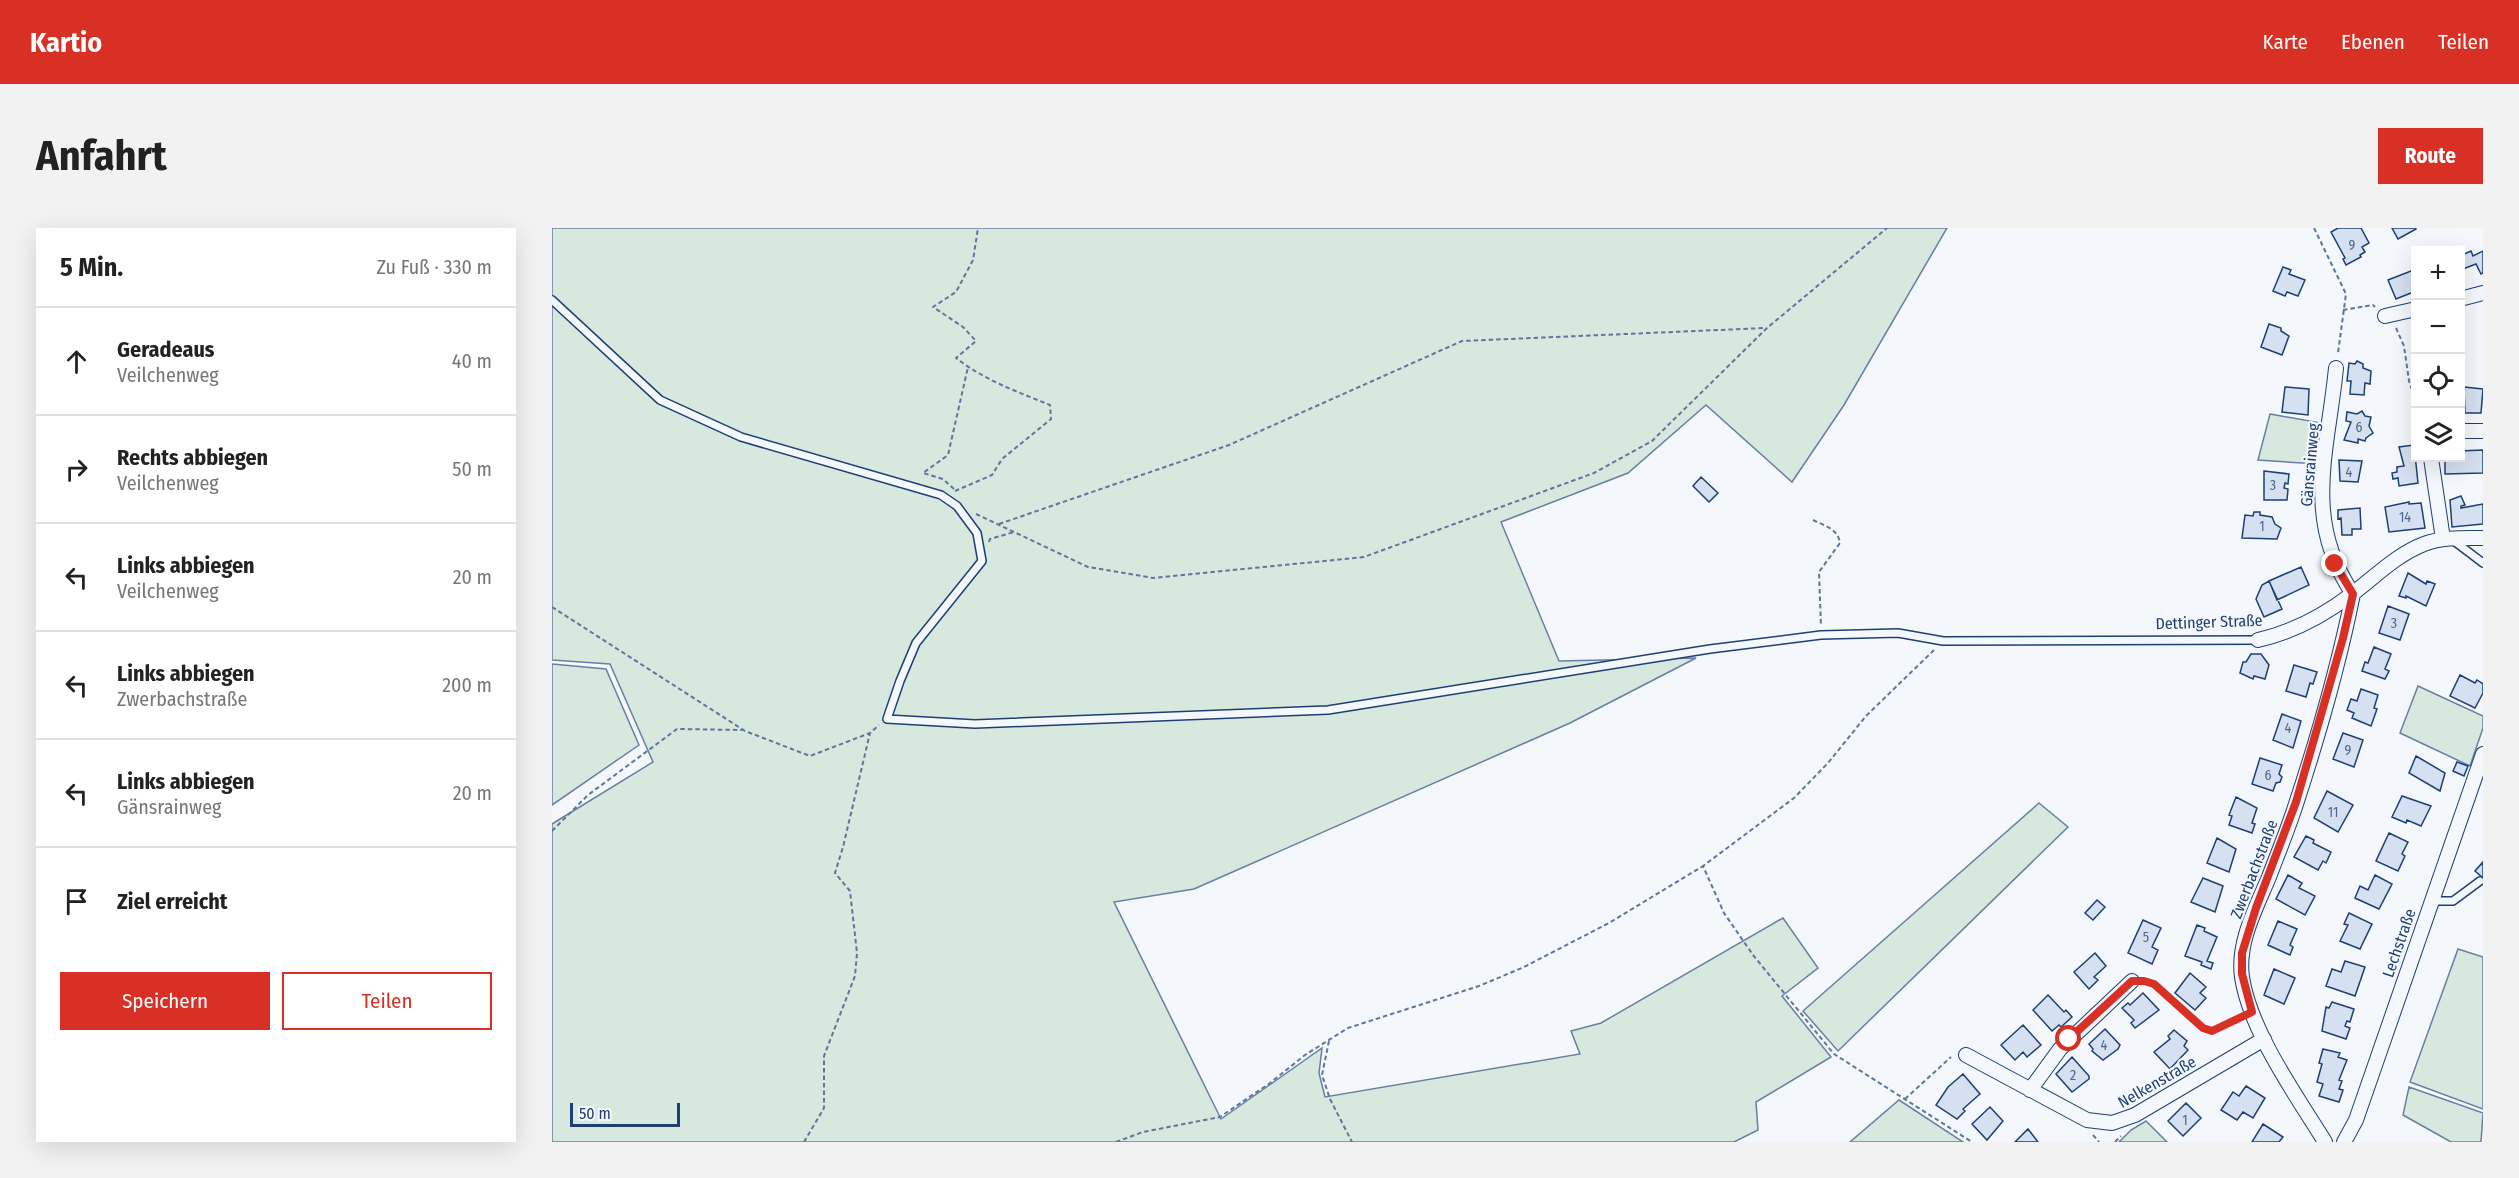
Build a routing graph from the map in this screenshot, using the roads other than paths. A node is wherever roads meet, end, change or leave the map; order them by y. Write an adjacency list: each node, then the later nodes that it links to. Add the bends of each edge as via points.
1 (2483, 293): 2 (street)
2 (2465, 298)
3 (552, 300): 14 (lane, Dettinger Straße, via 660,400 741,437 941,495 957,506 977,533 982,561 916,643 887,719 975,724 1328,710 1821,635 1898,633 1943,641)
4 (2411, 310): 5 (street)
5 (2385, 316)
6 (2336, 368): 13 (street, Gänsrainweg, via 2322,515 2335,564)
7 (2465, 431): 8 (street)
8 (2483, 431)
9 (2432, 462): 11 (street)
10 (2483, 537): 11 (street, Dettinger Straße)
11 (2447, 539): 12 (lane); 13 (street, Dettinger Straße, via 2409,551)
12 (2483, 563)
13 (2353, 594): 14 (street, Dettinger Straße, via 2303,626); 19 (street, Zwerbachstraße, via 2296,802 2242,953 2242,974)
14 (2258, 640)
15 (2483, 754): 17 (street, Lechstraße)
16 (2480, 881): 17 (lane, via 2453,902)
17 (2432, 901): 23 (street, Lechstraße, via 2356,1120)
18 (2132, 981): 21 (street, via 2060,1049)
19 (2264, 1039): 21 (street, Nelkenstraße, via 2124,1120 2112,1123 2087,1120); 22 (street, Zwerbachstraße)
20 (1966, 1055): 21 (street, Nelkenstraße)
21 (2030, 1090)
22 (2325, 1142)
23 (2344, 1142)

